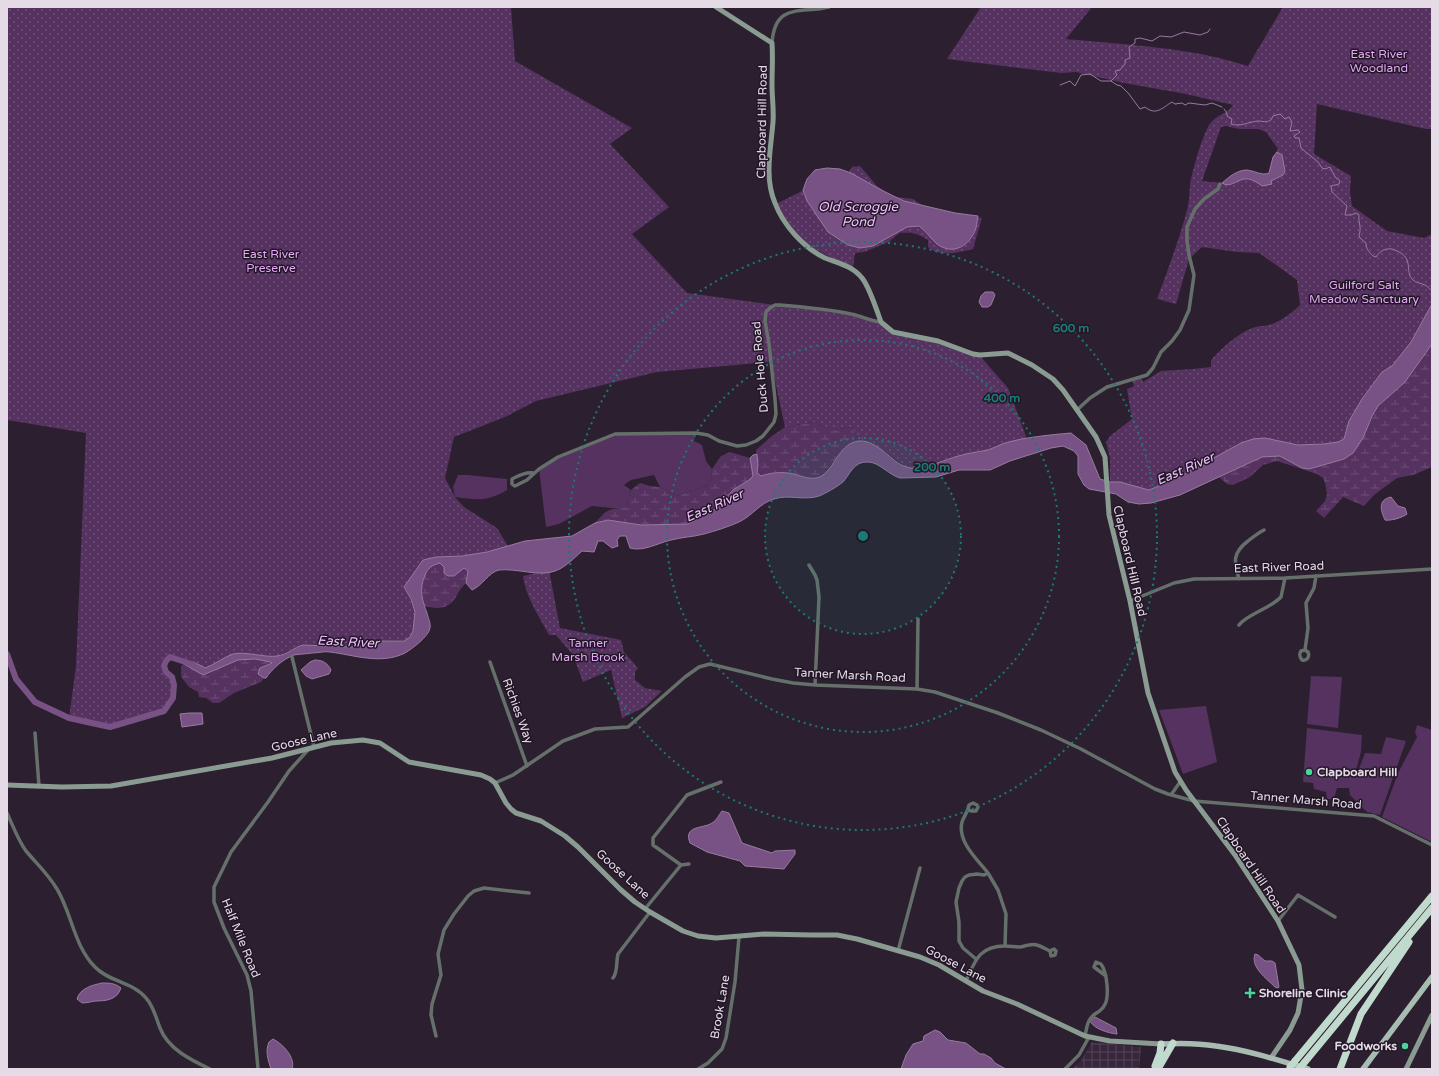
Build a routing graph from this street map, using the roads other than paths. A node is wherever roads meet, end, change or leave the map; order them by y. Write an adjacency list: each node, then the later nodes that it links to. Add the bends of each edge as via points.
1 (716, 7): 3 (street)
2 (829, 7): 3 (street, via 797,10 782,16 775,26)
3 (772, 43): 5 (street, Clapboard Hill Road, via 774,110 769,178 772,198 783,219 802,241 824,257 853,270 862,278)
4 (1220, 184): 6 (street, via 1216,192 1204,199 1195,209 1187,227 1188,255 1194,275 1189,310 1180,330 1161,352 1147,375 1108,387)
5 (881, 322): 6 (street, Clapboard Hill Road, via 893,332 938,341 973,354 1013,355 1053,379); 7 (street, Duck Hole Road, via 821,309 780,305 770,308 766,312 765,321 776,414 769,429 756,441 737,446 696,433 615,434 558,457)
6 (1077, 410): 14 (street, Clapboard Hill Road, via 1096,437 1105,457 1106,495 1111,525)
7 (534, 473): 7 (street, Duck Hole Road, via 520,484 512,484 516,477 526,472)
8 (1264, 530): 13 (street, via 1238,551 1235,560)
9 (809, 565): 20 (street, via 817,580 819,597)
10 (1432, 570): 11 (street, East River Road)
11 (1316, 576): 12 (street, East River Road); 17 (street, via 1314,588 1306,603 1308,628)
12 (1284, 578): 13 (street, East River Road); 16 (street, via 1281,597 1245,618)
13 (1239, 579): 14 (street, East River Road, via 1184,580)
14 (1130, 601): 26 (street, Clapboard Hill Road, via 1149,698)
15 (918, 619): 21 (street)
16 (1239, 625)
17 (1305, 650)
18 (292, 657): 23 (street)
19 (490, 662): 24 (street, Richies Way)
20 (814, 685): 21 (street, Tanner Marsh Road); 24 (street, Tanner Marsh Road, via 772,679 710,664 699,667 685,676 628,726 595,729 563,740)
21 (917, 689): 30 (street, Tanner Marsh Road, via 935,692 1041,730 1155,789)
22 (35, 733): 29 (street)
23 (311, 748): 27 (street, Goose Lane, via 331,743 372,741 380,743 409,762 481,775); 29 (street, Goose Lane, via 233,766 111,786); 64 (street, Half Mile Road, via 289,771 231,852 214,887 214,902 247,975 251,991)
24 (528, 766): 27 (street, Tanner Marsh Road)
25 (721, 782): 36 (street, via 687,795 653,838 653,845)
26 (1180, 782): 30 (street); 31 (street, Clapboard Hill Road)
27 (495, 783): 42 (street, Goose Lane, via 506,803 516,813 541,821 565,836 621,890)
28 (7, 785): 29 (street, Goose Lane)
29 (39, 786)
30 (1172, 795): 31 (street, Tanner Marsh Road)
31 (1194, 801): 34 (street, Tanner Marsh Road, via 1374,816); 45 (street, Clapboard Hill Road, via 1235,855)
32 (969, 810): 38 (street, via 962,820 964,840)
33 (7, 814): 63 (street, via 22,845 58,890 90,962 107,977 134,988 145,996 169,1044)
34 (1432, 845)
35 (689, 864): 36 (street)
36 (681, 865): 42 (street)
37 (920, 868): 48 (street)
38 (988, 873): 47 (street, via 998,890 1006,914); 50 (street, via 965,877 956,902 959,940 963,948)
39 (529, 893): 56 (street, via 484,888 468,896 454,914 444,930 438,954 441,975 431,1015)
40 (1432, 896): 62 (highway, bridge)
41 (1432, 908): 61 (highway)
42 (648, 910): 46 (street, Goose Lane, via 683,931 698,936); 53 (street, via 618,954 616,975)
43 (1432, 911): 70 (highway, via 1366,1005)
44 (1335, 917): 45 (street, via 1298,895)
45 (1278, 921): 60 (street, Clapboard Hill Road, via 1300,965 1302,990 1293,1024)
46 (739, 937): 48 (street, Goose Lane, via 764,934 837,935); 65 (street, Brook Lane, via 726,1038 722,1049)
47 (1005, 946): 49 (street, via 1037,944); 50 (street, via 992,947)
48 (898, 950): 54 (street, Goose Lane, via 939,965)
49 (1050, 952)
50 (976, 959): 54 (street)
51 (1106, 976): 57 (street, via 1106,1004 1088,1022)
52 (1432, 977): 71 (main road)
53 (613, 978)
54 (966, 981): 57 (street, Goose Lane)
55 (1432, 1015): 72 (street)
56 (436, 1036)
57 (1087, 1037): 59 (street, Goose Lane); 66 (street, via 1079,1055)
58 (1173, 1043): 59 (main road, Goose Lane); 60 (main road, Goose Lane, via 1215,1045); 68 (highway)
59 (1161, 1044): 67 (highway)
60 (1271, 1058): 61 (main road, Goose Lane)
61 (1306, 1066): 69 (highway, bridge)
62 (1289, 1068)
63 (210, 1069)
64 (258, 1069)
65 (698, 1069)
66 (1065, 1069)
67 (1154, 1069)
68 (1158, 1069)
69 (1299, 1069)
70 (1340, 1069)
71 (1363, 1069)
72 (1406, 1069)

